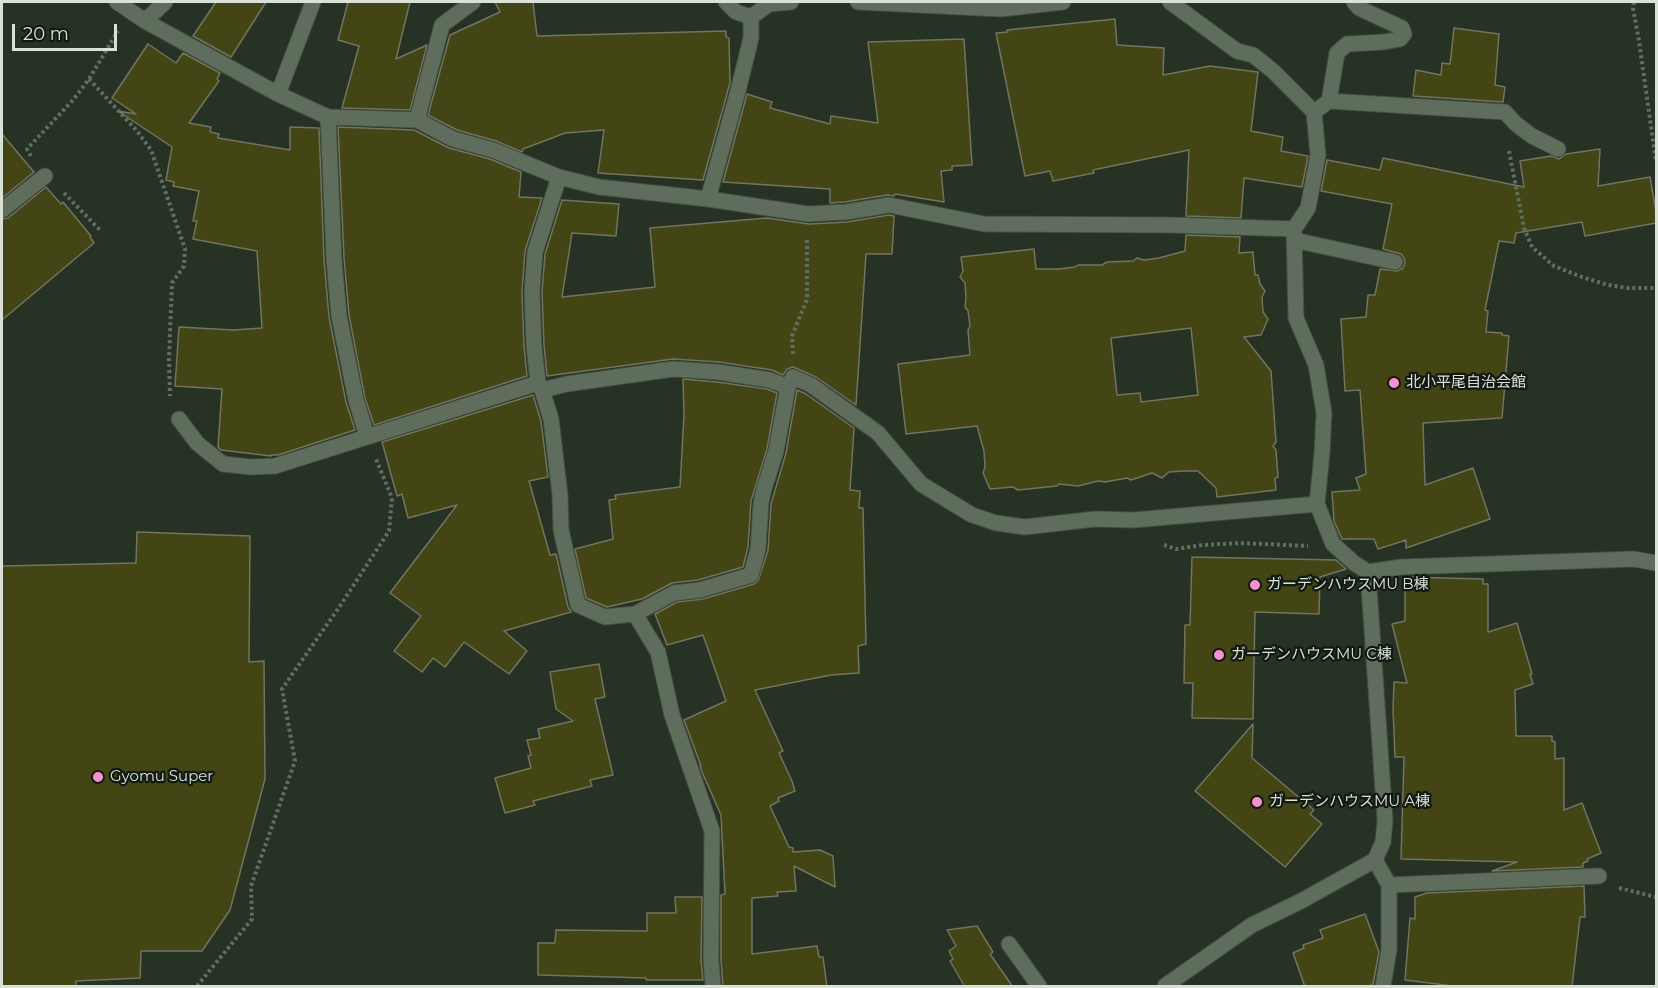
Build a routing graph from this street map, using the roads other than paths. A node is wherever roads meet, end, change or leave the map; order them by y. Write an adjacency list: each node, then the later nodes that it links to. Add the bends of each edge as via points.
1 (117, 2): 12 (street)
2 (165, 2): 12 (street)
3 (314, 2): 13 (street)
4 (473, 2): 17 (street, via 442,25)
5 (726, 2): 11 (street, via 736,12)
6 (791, 2): 11 (street, via 769,4)
7 (858, 2): 8 (street, via 1000,9)
8 (1063, 2)
9 (1170, 2): 15 (street, via 1237,51 1253,55)
10 (1354, 2): 14 (street, via 1402,28 1404,34 1400,39 1384,42 1347,44 1337,53)
11 (751, 17): 21 (street, via 751,38)
12 (146, 21): 13 (street)
13 (278, 94): 16 (street)
14 (1329, 101): 15 (street); 18 (street, via 1505,112 1532,136)
15 (1314, 112): 23 (street, via 1318,155 1308,208)
16 (328, 117): 17 (street); 28 (street, via 339,316)
17 (417, 120): 20 (street, via 453,139 493,150)
18 (1558, 149)
19 (45, 176): 22 (street)
20 (559, 177): 21 (street, via 598,187); 26 (street, via 536,252 532,292)
21 (708, 199): 23 (street, via 808,214 889,205 984,224 1170,225)
22 (2, 210)
23 (1294, 235): 24 (street); 29 (street, via 1296,318 1316,365 1324,413)
24 (1395, 262)
25 (791, 382): 26 (street, via 673,369); 29 (street, via 811,385 878,434 921,484 972,515 996,523 1025,527); 32 (street, via 763,496 758,549 751,575 674,593)
26 (540, 386): 28 (street); 32 (street, via 551,420 561,530 579,605 605,617)
27 (179, 419): 28 (street, via 197,443 223,464 251,467 275,466)
28 (367, 436)
29 (1317, 504): 31 (street, via 1333,544)
30 (1656, 562): 31 (street, via 1401,567)
31 (1368, 572): 33 (street, via 1385,820 1383,842)
32 (635, 614): 38 (street, via 658,652 672,715 712,831)
33 (1375, 860): 35 (street); 37 (street, via 1252,925)
34 (1599, 876): 35 (street)
35 (1389, 885): 40 (street, via 1389,950)
36 (1009, 944): 39 (street)
37 (1170, 985)
38 (713, 987)
39 (1039, 987)
40 (1383, 987)

